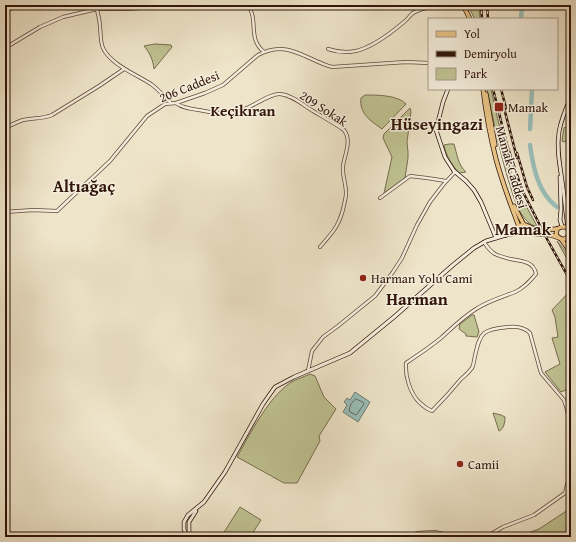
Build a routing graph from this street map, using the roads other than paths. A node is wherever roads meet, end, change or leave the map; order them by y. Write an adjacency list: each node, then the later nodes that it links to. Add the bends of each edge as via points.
1 (16, 5): 7 (main road)
2 (248, 5): 11 (street, via 253,14 255,39)
3 (440, 5): 10 (street, via 411,14 387,36 364,48 338,52)
4 (463, 5): 8 (main road)
5 (150, 6): 6 (street)
6 (98, 8): 9 (street, via 62,17); 13 (street, via 104,50)
7 (5, 11)
8 (471, 18)
9 (5, 48)
10 (328, 49)
11 (264, 52): 12 (street, 206 Caddesi, via 282,48 292,50 332,67); 19 (street, 206 Caddesi, via 223,85)
12 (428, 63)
13 (124, 69): 18 (street, via 153,86); 20 (street, via 47,118 23,120)
14 (448, 90): 22 (main road, via 436,130 445,156)
15 (484, 90): 26 (main road, Mamak Caddesi, via 500,164 513,205)
16 (484, 90): 28 (main road, Mamak Caddesi, via 496,158)
17 (571, 97): 21 (main road, via 559,132)
18 (171, 103): 19 (street, 206 Caddesi); 25 (street, 206 Caddesi, via 147,116 110,161 57,211)
19 (176, 103): 37 (street, 209 Sokak, via 196,110 233,113 282,94 344,130 348,142 343,166 346,196 343,212 339,224)
20 (5, 128)
21 (560, 169): 27 (main road); 30 (main road)
22 (455, 172): 23 (street); 34 (main road, via 474,190)
23 (446, 181): 24 (street, via 410,176); 39 (street, via 430,202 402,258 375,296 323,336 312,351)
24 (380, 198)
25 (5, 212)
26 (525, 225): 28 (main road); 29 (main road, Mamak Caddesi, via 536,230); 31 (main road, via 527,229)
27 (562, 226): 29 (main road); 30 (main road)
28 (519, 227): 31 (main road); 32 (main road)
29 (557, 229): 35 (main road, via 556,235)
30 (568, 229): 33 (main road)
31 (524, 233): 32 (main road); 35 (main road, via 551,235)
32 (506, 234): 34 (main road)
33 (570, 236): 35 (main road)
34 (496, 238): 36 (main road)
35 (560, 239): 38 (main road)
36 (484, 242): 39 (main road, via 453,265 350,353); 40 (street, via 495,254 522,260 533,266 536,274 515,292 478,307 424,352 406,363 408,383 413,394 420,404 432,411 472,367 478,341 483,334 496,328 515,326 530,333 541,373 564,400)
37 (320, 247)
38 (571, 253)
39 (308, 371): 42 (main road, via 275,387 225,472)
40 (571, 427)
41 (571, 450): 48 (street, via 565,494 534,515)
42 (198, 508): 45 (main road, via 191,518); 45 (main road, via 188,515 184,522)
43 (417, 533): 44 (street)
44 (423, 533): 46 (street); 47 (street, via 435,532)
45 (188, 537)
46 (425, 537)
47 (456, 537)
48 (479, 537)

